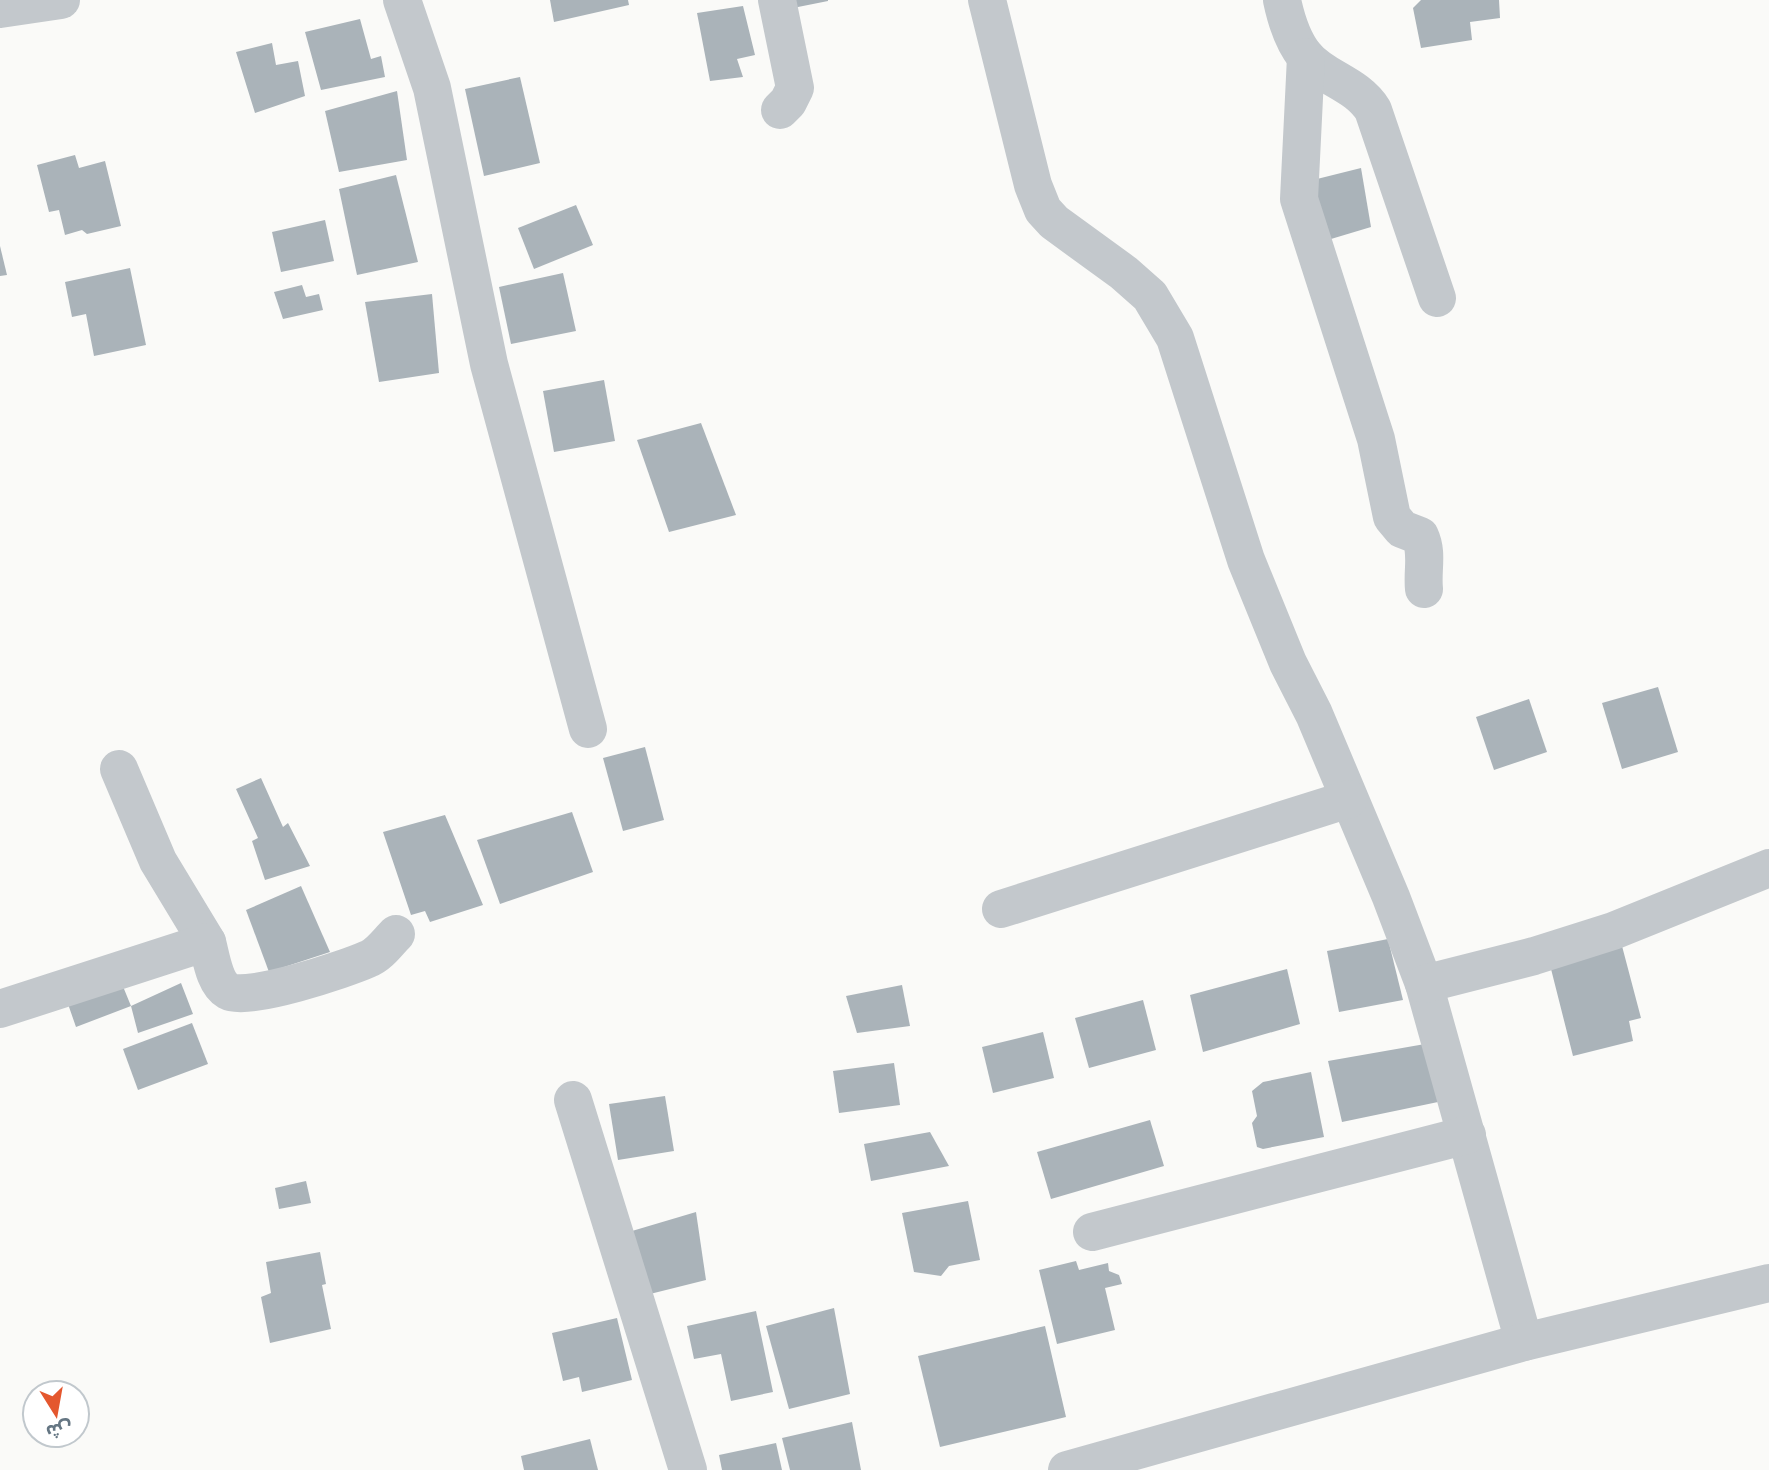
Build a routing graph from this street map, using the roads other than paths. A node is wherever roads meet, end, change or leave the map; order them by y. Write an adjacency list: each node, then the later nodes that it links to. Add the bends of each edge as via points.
1 (61, 0): 6 (street)
2 (402, 0): 11 (street, via 435,101 489,363)
3 (777, 0): 8 (street, via 794,88)
4 (987, 0): 13 (street, via 1037,196 1054,222 1150,296 1175,338 1254,582)
5 (1282, 0): 7 (street)
6 (0, 9)
7 (1306, 57): 9 (street, via 1353,87 1373,110); 10 (street, via 1299,199 1376,439 1392,517 1402,529 1420,536 1426,548)
8 (780, 110)
9 (1437, 298)
10 (1424, 589)
11 (588, 729)
12 (119, 769): 17 (street, via 158,861)
13 (1349, 799): 15 (street); 18 (street)
14 (1769, 868): 18 (street, via 1613,931)
15 (1001, 909)
16 (396, 934): 17 (street, via 371,958 275,989 236,994 225,990)
17 (207, 942): 19 (street)
18 (1424, 984): 21 (street)
19 (0, 1009)
20 (573, 1100): 25 (street)
21 (1467, 1135): 22 (street); 24 (street)
22 (1092, 1232)
23 (1769, 1283): 24 (street)
24 (1524, 1342): 26 (street)
25 (688, 1470)
26 (1067, 1470)

